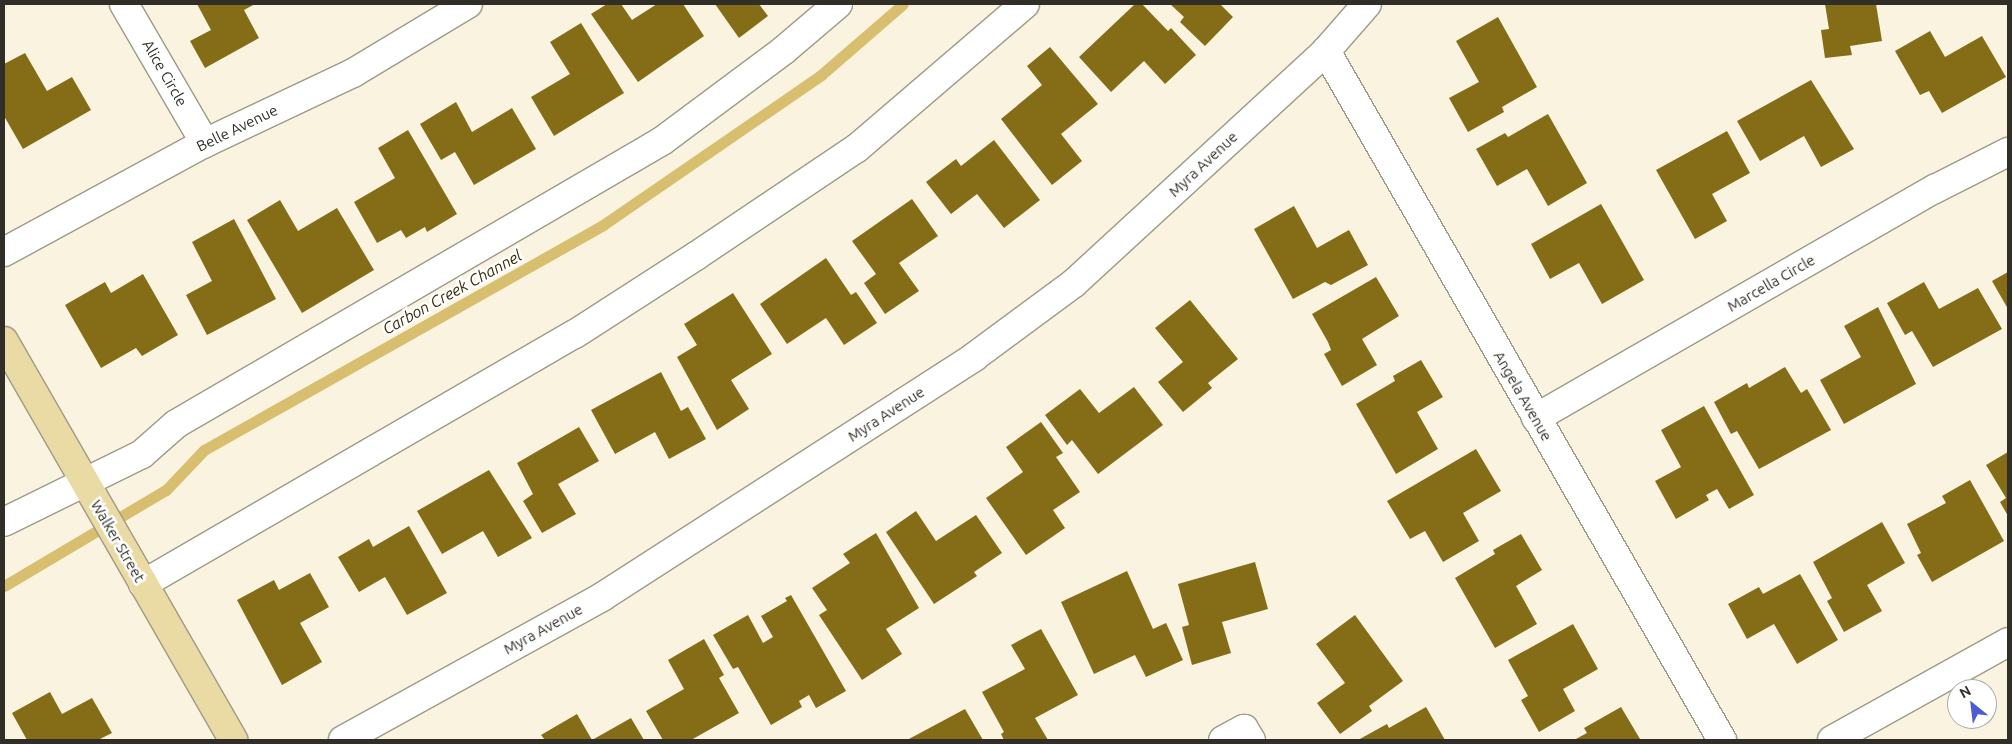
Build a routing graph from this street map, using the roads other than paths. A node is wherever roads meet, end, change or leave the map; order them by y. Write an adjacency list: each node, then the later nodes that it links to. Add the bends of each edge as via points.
1 (124, 4): 7 (street, Alice Circle)
2 (468, 4): 7 (street, Belle Avenue, via 353,73)
3 (838, 4): 12 (street, via 784,50 662,141 176,424 142,454)
4 (1025, 4): 14 (street, via 857,148 696,256 576,334)
5 (1367, 4): 6 (street, Myra Avenue)
6 (1326, 51): 11 (street, Angela Avenue); 17 (street, Myra Avenue, via 1074,283 974,357 602,596)
7 (205, 143): 9 (street, Belle Avenue)
8 (2008, 152): 11 (street, Marcella Circle, via 1935,189)
9 (4, 252)
10 (4, 341): 12 (main road, Walker Street)
11 (1536, 418): 18 (street, Angela Avenue)
12 (88, 489): 13 (street); 14 (main road, Walker Street)
13 (4, 522)
14 (143, 584): 16 (main road, Walker Street)
15 (2008, 642): 19 (street)
16 (233, 740)
17 (343, 740)
18 (1722, 740)
19 (1832, 740)

